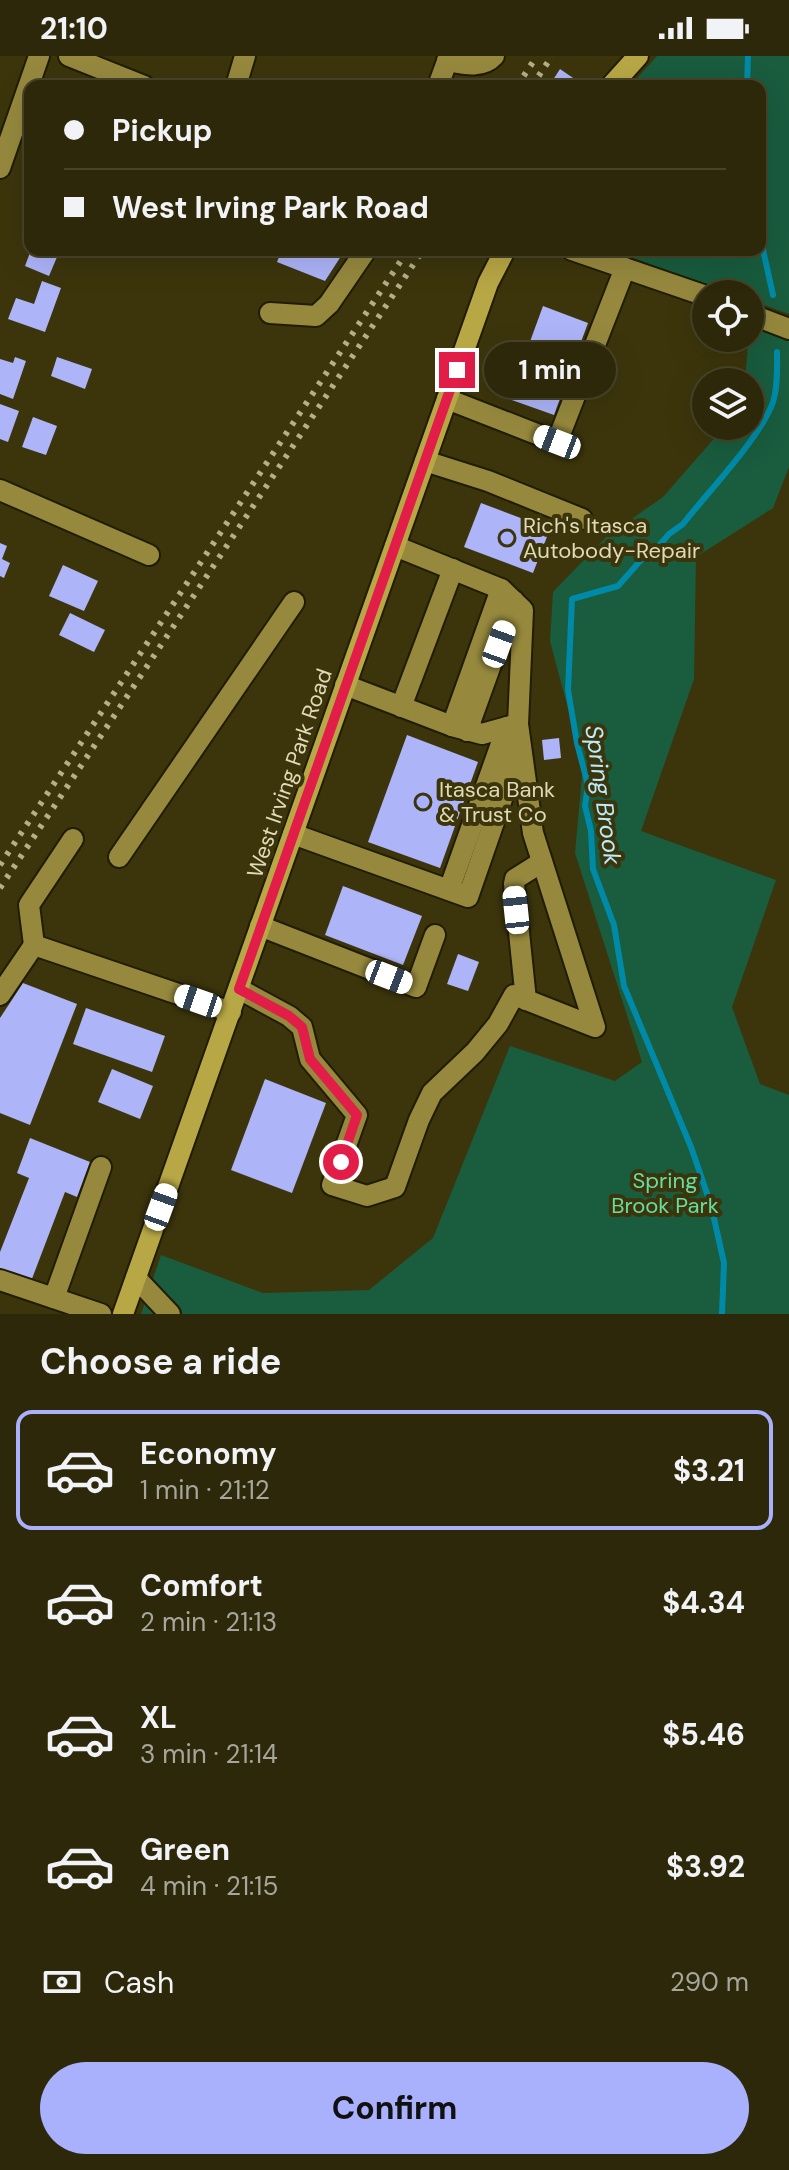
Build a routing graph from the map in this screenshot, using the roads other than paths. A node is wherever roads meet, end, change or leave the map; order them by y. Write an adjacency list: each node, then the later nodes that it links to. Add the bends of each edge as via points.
1 (39, 56): 7 (street)
2 (69, 56): 8 (street)
3 (245, 56): 9 (street)
4 (494, 56): 6 (street, via 478,64)
5 (638, 56): 11 (main road)
6 (448, 59): 10 (street)
7 (31, 80)
8 (129, 80)
9 (238, 80)
10 (440, 80)
11 (616, 80)
12 (24, 99): 13 (street)
13 (0, 168)
14 (362, 256): 19 (street, via 316,316)
15 (502, 256): 22 (main road, West Irving Park Road)
16 (590, 256): 17 (street)
17 (625, 268): 18 (street); 22 (street, via 557,442)
18 (692, 291)
19 (270, 313)
20 (764, 319): 21 (street)
21 (789, 329)
22 (447, 399): 23 (main road, West Irving Park Road)
23 (425, 461): 25 (street); 26 (main road, West Irving Park Road)
24 (0, 490): 27 (street)
25 (582, 519)
26 (395, 546): 28 (street); 31 (main road, West Irving Park Road)
27 (149, 555)
28 (453, 569): 30 (street); 32 (street)
29 (294, 602): 36 (street)
30 (508, 602): 33 (street); 33 (street, via 510,648); 33 (street, via 523,610)
31 (345, 685): 32 (street); 34 (main road, West Irving Park Road)
32 (401, 707): 33 (street)
33 (491, 731): 37 (street); 38 (street); 38 (street, via 468,897)
34 (293, 834): 38 (street); 39 (main road, West Irving Park Road)
35 (73, 839): 41 (street, via 29,905)
36 (119, 857)
37 (542, 862): 44 (street, via 514,884); 44 (street, via 595,1027)
38 (449, 890)
39 (260, 926): 40 (street, via 416,987); 42 (main road, West Irving Park Road)
40 (435, 935)
41 (34, 945): 43 (street); 45 (street)
42 (239, 989): 44 (street, via 302,1027 310,1059 357,1115 332,1185 367,1196 395,1187 432,1093 475,1052 514,995); 45 (main road, West Irving Park Road)
43 (0, 995)
44 (526, 1000)
45 (231, 1012): 47 (main road, West Irving Park Road)
46 (101, 1167): 49 (street)
47 (136, 1278): 51 (main road, West Irving Park Road); 52 (street)
48 (0, 1280): 49 (street)
49 (54, 1298): 50 (street)
50 (101, 1314)
51 (123, 1314)
52 (170, 1314)

